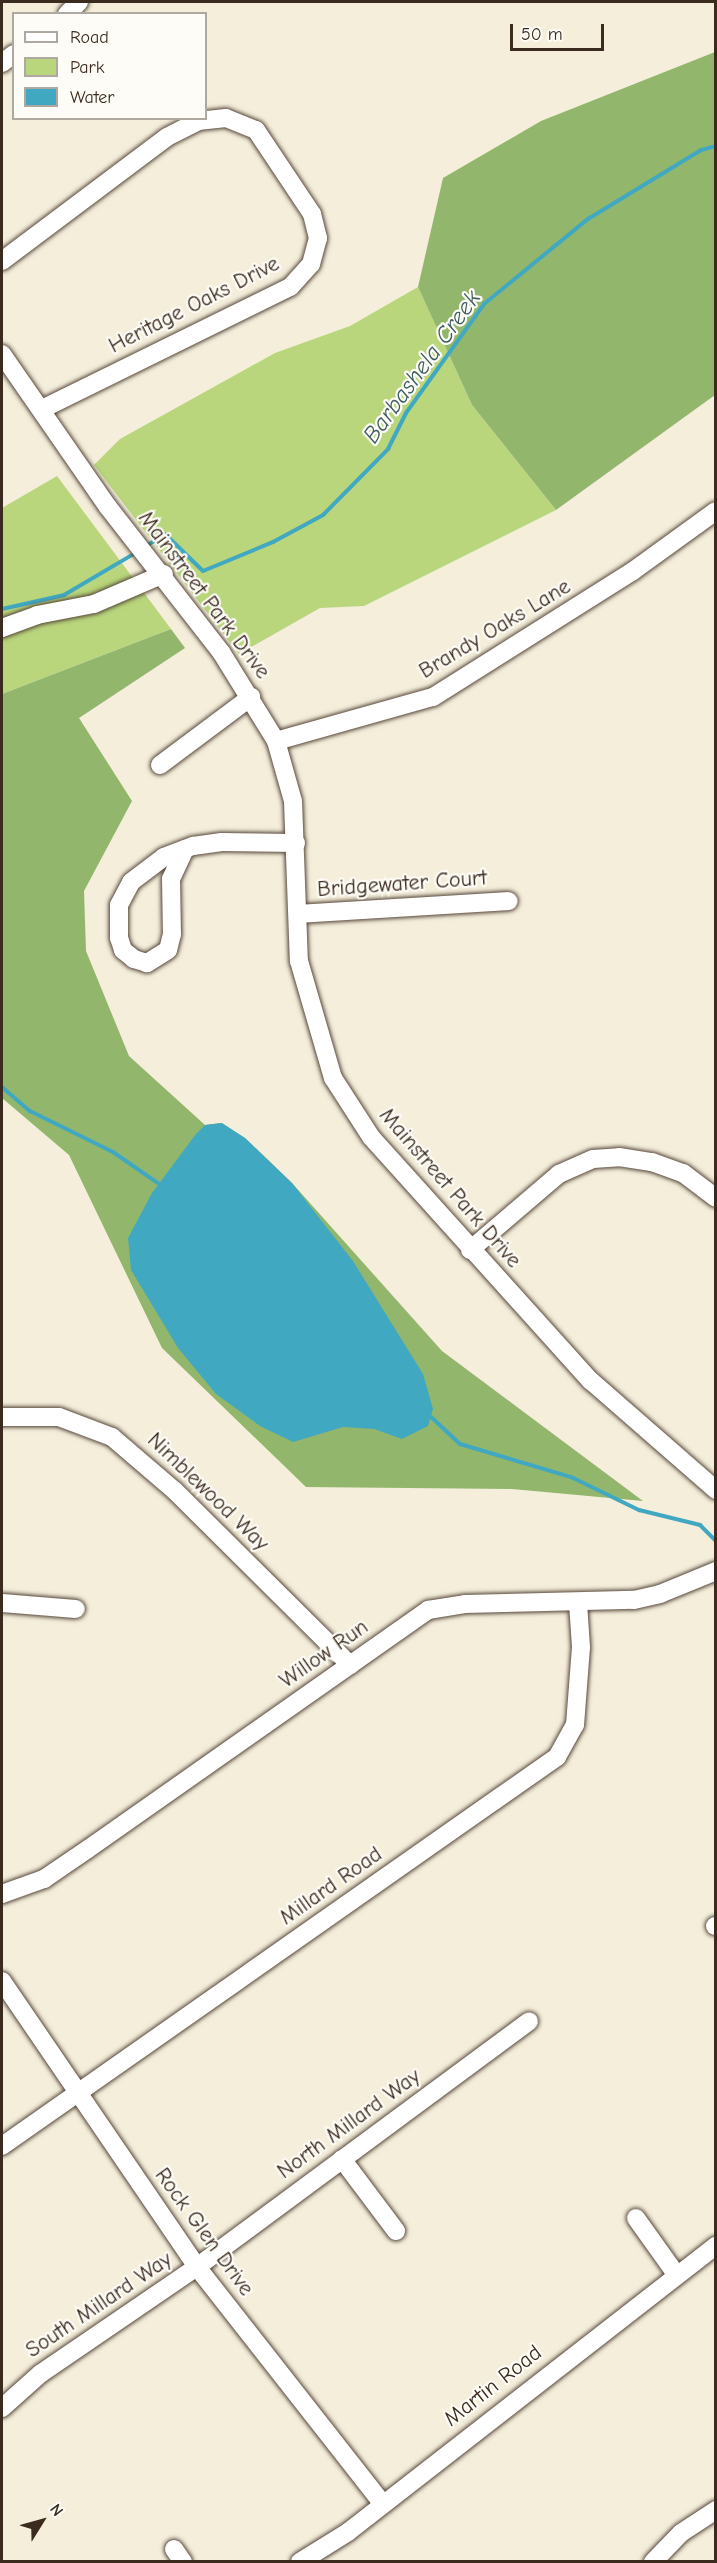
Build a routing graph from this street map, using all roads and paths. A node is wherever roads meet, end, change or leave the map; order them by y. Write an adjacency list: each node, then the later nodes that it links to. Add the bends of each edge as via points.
1 (2, 261): 3 (street, Heritage Oaks Drive, via 168,137 198,121 226,118 256,130 312,214 318,238 311,264 290,287)
2 (2, 354): 3 (street, Mainstreet Park Drive)
3 (42, 410): 5 (street, Mainstreet Park Drive, via 149,563)
4 (716, 511): 8 (street, Brandy Oaks Lane, via 633,572 441,693)
5 (164, 574): 6 (street, via 94,604 37,615); 7 (street, Mainstreet Park Drive)
6 (2, 628)
7 (251, 697): 8 (street, Mainstreet Park Drive); 9 (street)
8 (276, 741): 10 (street, Mainstreet Park Drive, via 293,801)
9 (160, 765)
10 (296, 843): 11 (street, via 222,842); 13 (street, Mainstreet Park Drive)
11 (185, 849): 11 (street, via 164,857 131,882 119,905 123,950 147,963 168,950 172,934 171,879)
12 (509, 901): 13 (street, Bridgewater Court)
13 (298, 914): 15 (street, Mainstreet Park Drive, via 299,961 333,1078 371,1137)
14 (716, 1198): 15 (street, via 683,1173 652,1162 619,1157 593,1159 550,1180)
15 (470, 1250): 17 (street, Mainstreet Park Drive, via 591,1381)
16 (2, 1417): 22 (street, Nimblewood Way, via 59,1417 112,1437 175,1491)
17 (716, 1490)
18 (716, 1570): 20 (street, Willow Run, via 660,1594 634,1600)
19 (2, 1603): 21 (street)
20 (578, 1603): 22 (street, Willow Run, via 465,1604 428,1610); 26 (street, Millard Road, via 581,1647 575,1725 557,1757)
21 (76, 1609)
22 (350, 1665): 23 (street, Willow Run, via 44,1879)
23 (2, 1894)
24 (2, 1981): 26 (street, Rock Glen Drive)
25 (529, 2021): 28 (street, North Millard Way)
26 (76, 2094): 27 (street, Millard Road); 32 (street, Rock Glen Drive)
27 (2, 2146)
28 (342, 2159): 30 (street); 32 (street, North Millard Way)
29 (636, 2218): 33 (street)
30 (396, 2231)
31 (716, 2246): 33 (street, Martin Road)
32 (197, 2266): 34 (street, South Millard Way, via 40,2374); 35 (street, Rock Glen Drive)
33 (676, 2274): 35 (street, Martin Road)
34 (2, 2409)
35 (382, 2503): 37 (street, Martin Road, via 348,2532)
36 (716, 2510): 38 (street, via 681,2533)
37 (300, 2562)
38 (653, 2562)

